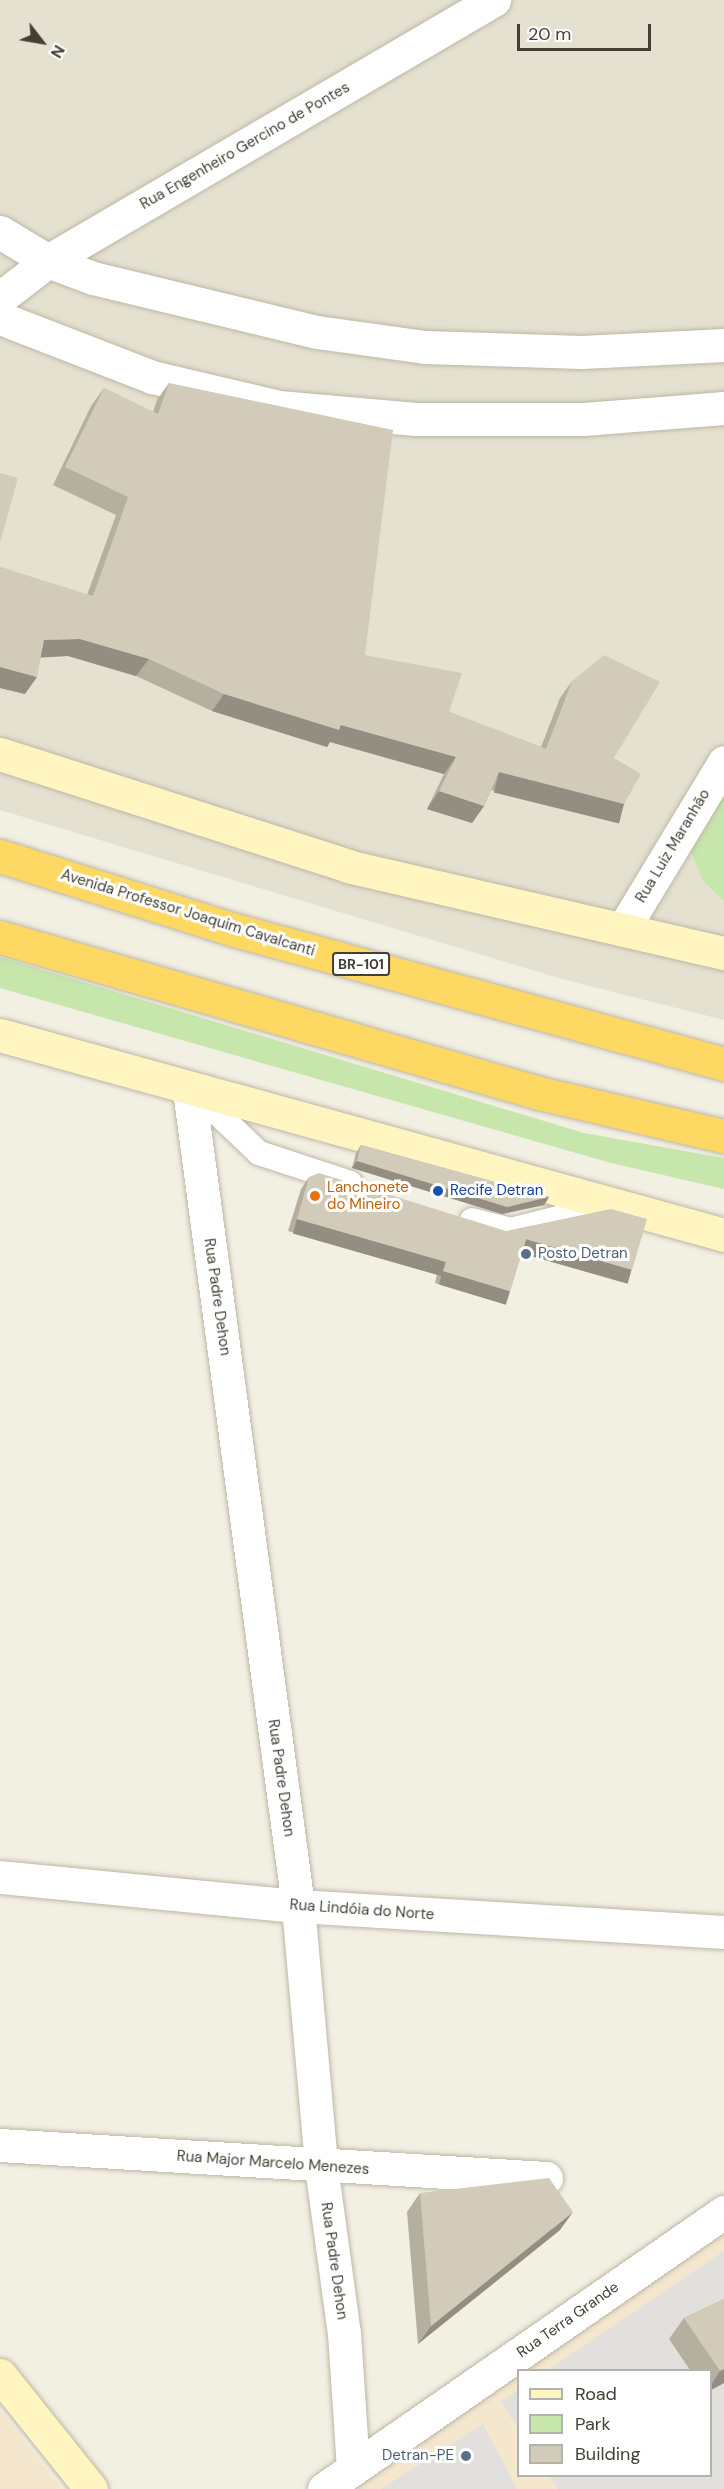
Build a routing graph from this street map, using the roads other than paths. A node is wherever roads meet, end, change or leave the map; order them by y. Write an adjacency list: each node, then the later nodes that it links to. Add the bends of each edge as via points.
1 (494, 0): 3 (street, Rua Engenheiro Gercino de Pontes)
2 (0, 232): 3 (street)
3 (48, 261): 4 (street, Rua Engenheiro Gercino de Pontes); 6 (street, via 230,312 425,347 582,352)
4 (0, 298)
5 (0, 318): 7 (street, via 152,377 279,407 415,419 584,419)
6 (724, 345)
7 (724, 408)
8 (0, 754): 11 (main road, via 351,867)
9 (724, 762): 11 (street, Rua Luiz Maranhão)
10 (0, 856): 15 (highway, Avenida Professor Joaquim Cavalcanti / BR-101, via 235,930)
11 (623, 929): 13 (main road)
12 (0, 938): 17 (highway, via 539,1093)
13 (724, 953)
14 (0, 1035): 16 (main road)
15 (724, 1064)
16 (192, 1091): 18 (lane, via 259,1153); 19 (main road); 23 (street, Rua Padre Dehon)
17 (724, 1136)
18 (370, 1189)
19 (610, 1205): 20 (lane, via 511,1230); 21 (main road)
20 (446, 1213)
21 (724, 1236)
22 (0, 1877): 23 (street, Rua Lindóia do Norte)
23 (298, 1906): 24 (street, Rua Lindóia do Norte); 26 (street, Rua Padre Dehon)
24 (724, 1932)
25 (0, 2145): 26 (street, Rua Major Marcelo Menezes)
26 (321, 2166): 27 (street, Rua Major Marcelo Menezes); 30 (street, Rua Padre Dehon, via 344,2333)
27 (546, 2178)
28 (724, 2212): 30 (street, Rua Terra Grande)
29 (0, 2375): 31 (main road)
30 (353, 2469): 32 (street, Rua Terra Grande)
31 (92, 2489)
32 (324, 2489)

